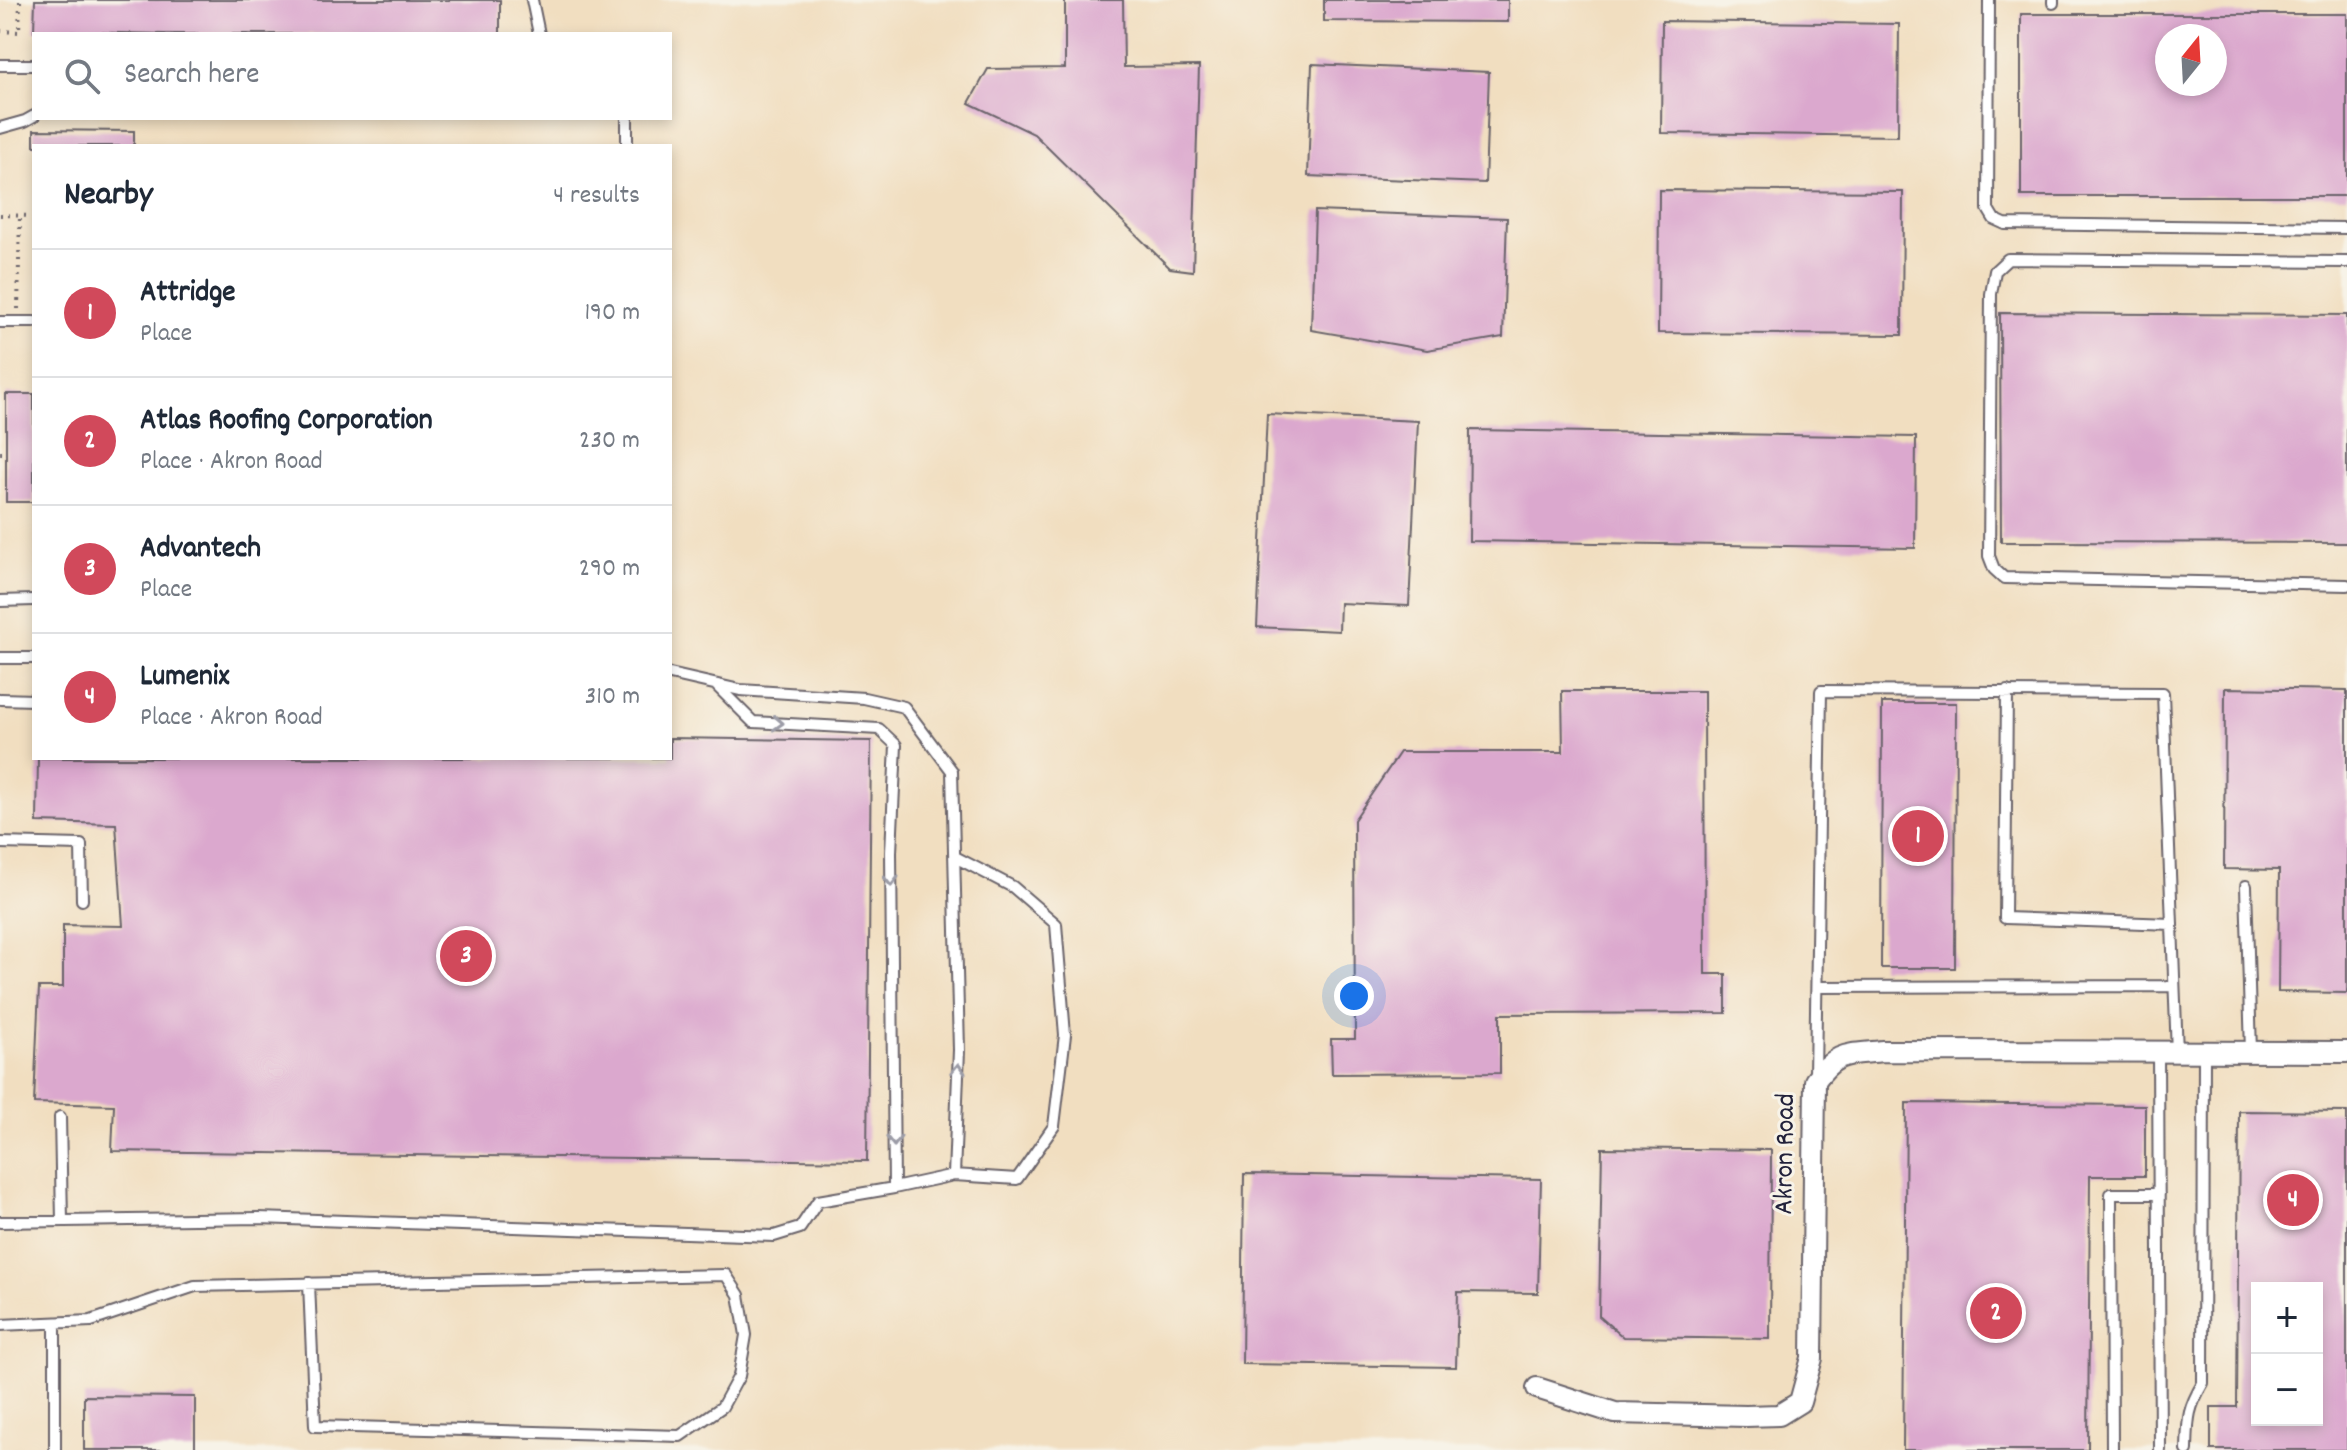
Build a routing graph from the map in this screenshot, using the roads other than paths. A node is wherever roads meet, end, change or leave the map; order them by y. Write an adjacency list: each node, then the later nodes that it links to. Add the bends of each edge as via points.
1 (532, 0): 3 (lane)
2 (1989, 0): 10 (lane, via 1988,209 1994,219 2005,224)
3 (539, 32)
4 (0, 65): 5 (lane)
5 (32, 65)
6 (32, 117): 8 (lane)
7 (627, 120): 9 (lane)
8 (0, 128)
9 (627, 144)
10 (2347, 228)
11 (2347, 262): 14 (lane, via 2008,259 1995,271 1991,294 1989,541 1994,569 2004,578)
12 (0, 322): 13 (lane)
13 (32, 322)
14 (2347, 585)
15 (32, 600): 16 (lane)
16 (0, 601)
17 (0, 658): 18 (lane)
18 (32, 658)
19 (672, 674): 20 (lane)
20 (716, 684): 25 (lane, via 864,698 904,707 952,771); 38 (lane, one-way to 38, via 753,722 879,729 896,745 891,852)
21 (2007, 691): 28 (lane, via 2163,693); 28 (lane, via 2005,918); 30 (lane, via 1821,691)
22 (1, 699): 23 (lane)
23 (32, 700)
24 (0, 843): 27 (lane, via 81,845)
25 (955, 857): 37 (lane, one-way to 25, via 959,1050); 37 (lane, via 1013,887 1056,924 1065,1035 1054,1126 1017,1179)
26 (2246, 886): 34 (lane)
27 (82, 900)
28 (2172, 924): 29 (lane)
29 (2174, 986): 30 (lane); 32 (lane)
30 (1817, 987): 35 (lane)
31 (2347, 1052): 34 (street, Akron Road)
32 (2167, 1053): 33 (street, Akron Road); 35 (street, Akron Road, via 1883,1051 1843,1055 1826,1065); 39 (lane)
33 (2204, 1053): 34 (street, Akron Road); 49 (lane, via 2203,1383 2190,1404)
34 (2251, 1053)
35 (1815, 1081): 45 (street, Akron Road, via 1812,1358 1800,1402 1779,1415 1615,1413)
36 (60, 1117): 40 (lane)
37 (954, 1175): 38 (lane)
38 (894, 1188): 40 (lane, via 818,1201 800,1228 774,1236 259,1218)
39 (2159, 1194): 47 (lane, via 2111,1194); 48 (lane)
40 (62, 1221): 41 (lane)
41 (0, 1222)
42 (309, 1283): 42 (lane, via 726,1275 739,1295 746,1335 739,1376 722,1407 680,1436 315,1426); 43 (lane, via 195,1286 91,1321)
43 (55, 1323): 44 (lane); 46 (lane)
44 (0, 1325)
45 (1537, 1388)
46 (55, 1450)
47 (2112, 1450)
48 (2160, 1450)
49 (2187, 1450)

